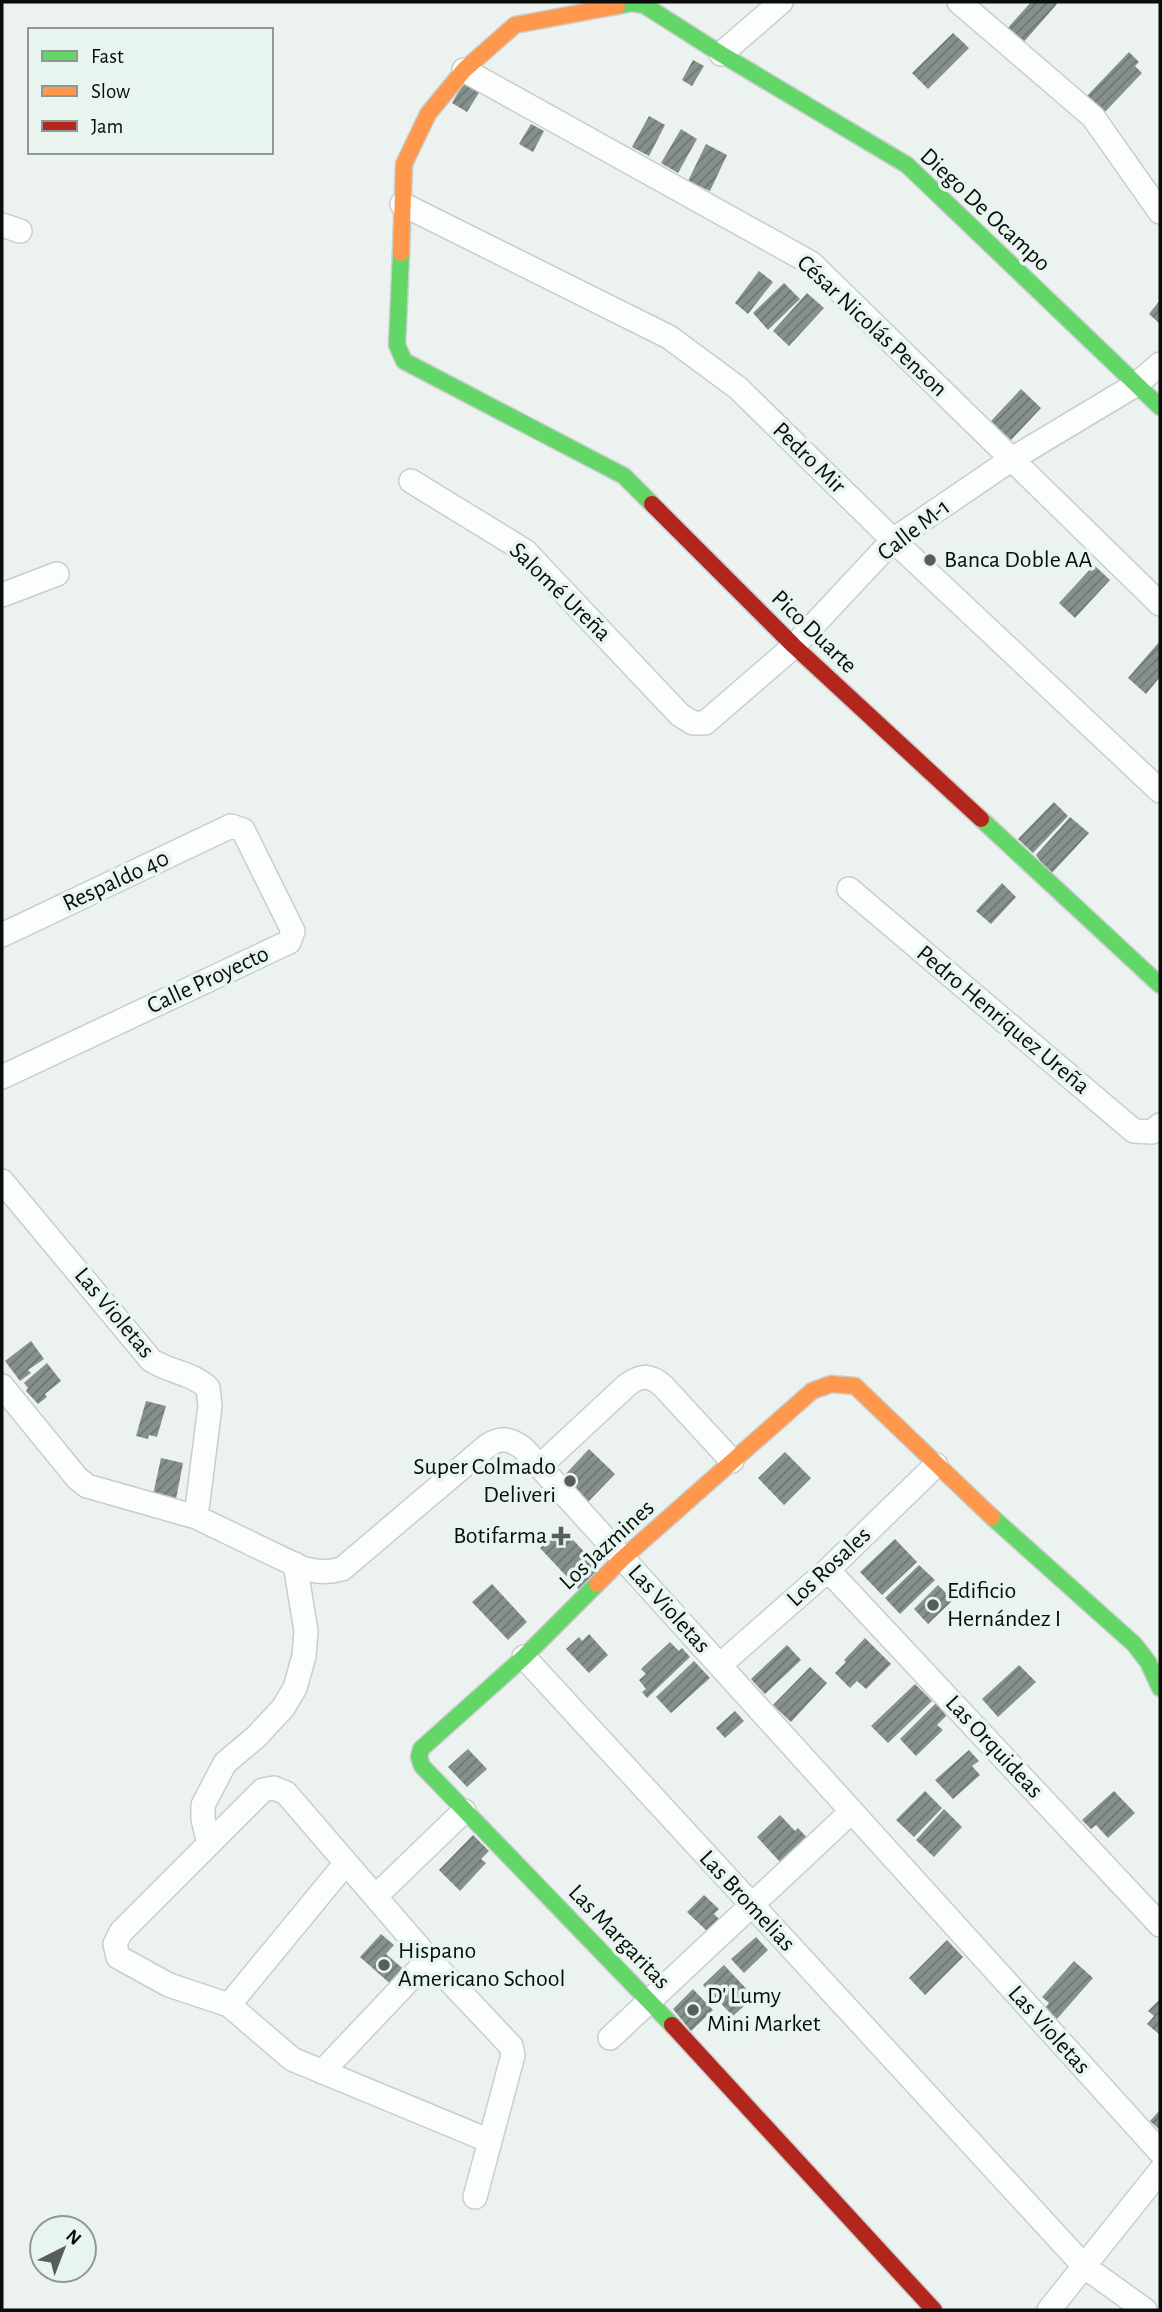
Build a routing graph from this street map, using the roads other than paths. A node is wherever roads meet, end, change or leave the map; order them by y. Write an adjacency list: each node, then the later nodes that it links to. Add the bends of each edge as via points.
1 (781, 2): 3 (street)
2 (959, 2): 6 (street, via 1093,117)
3 (721, 54): 4 (street, Diego De Ocampo, via 644,5 631,3 516,25); 9 (street, Diego De Ocampo, via 907,165)
4 (464, 70): 5 (street, Diego De Ocampo, via 428,114 404,164); 11 (street, César Nicolás Penson, via 811,263)
5 (402, 204): 7 (street, Diego De Ocampo, via 397,345); 13 (street, Pedro Mir, via 669,337 738,388)
6 (1160, 212)
7 (404, 361): 17 (street, Pico Duarte, via 624,476)
8 (1160, 364): 9 (street, Calle M-1)
9 (1137, 384): 10 (street, Diego De Ocampo); 11 (street, Calle M-1)
10 (1160, 407)
11 (1012, 459): 13 (street, Calle M-1); 16 (street, César Nicolás Penson)
12 (411, 481): 18 (street, Salomé Ureña, via 525,551 680,715)
13 (893, 541): 17 (street, Calle M-1); 19 (street, Pedro Mir)
14 (57, 575): 15 (street)
15 (2, 595)
16 (1160, 604)
17 (794, 646): 18 (street, Calle M-1, via 705,723); 23 (street, Pico Duarte)
18 (693, 723)
19 (1160, 791)
20 (231, 826): 22 (street, Respaldo 40); 24 (street, Calle Proyecto, via 243,830 293,931 289,942)
21 (849, 890): 25 (street, Pedro Henriquez Ureña, via 1134,1131 1152,1132)
22 (2, 935)
23 (1160, 985)
24 (2, 1077)
25 (1160, 1125)
26 (5, 1184): 31 (street, Las Violetas, via 151,1360 208,1388 211,1406)
27 (2, 1386): 31 (street, via 87,1486)
28 (732, 1461): 29 (street, Los Jazmines, via 812,1391 831,1384 855,1386); 30 (street, via 663,1386 646,1376 626,1386); 32 (street, Los Jazmines)
29 (936, 1465): 34 (street, Los Rosales); 37 (street, via 1134,1644)
30 (540, 1466): 32 (street, Las Violetas); 33 (street, Las Violetas, via 511,1440 498,1439 342,1569 318,1573)
31 (196, 1517): 33 (street, Las Violetas)
32 (622, 1559): 35 (street, Los Jazmines); 36 (street, Las Violetas)
33 (295, 1564): 41 (street, via 306,1631 295,1688 256,1737 225,1763 203,1805)
34 (828, 1570): 36 (street, Los Rosales); 45 (street, Las Orquideas)
35 (524, 1657): 38 (street, Los Jazmines); 44 (street, Las Bromelias)
36 (720, 1665): 40 (street, Las Violetas)
37 (1160, 1688)
38 (421, 1749): 39 (street, Las Margaritas, via 422,1766)
39 (464, 1811): 43 (street); 47 (street, Las Margaritas)
40 (851, 1812): 44 (street); 52 (street, Las Violetas)
41 (209, 1844): 42 (street, via 263,1790 274,1787 286,1793); 48 (street, via 121,1932 115,1944 118,1957 169,1985)
42 (345, 1864): 43 (street); 48 (street)
43 (376, 1896): 46 (street)
44 (752, 1906): 47 (street); 55 (street, Las Bromelias)
45 (1160, 1925)
46 (429, 1959): 50 (street); 51 (street, via 511,2046 513,2056)
47 (650, 2001): 49 (street); 56 (street, Las Margaritas)
48 (229, 2005): 50 (street, via 292,2059)
49 (610, 2038)
50 (322, 2071): 51 (street)
51 (490, 2141): 54 (street)
52 (1160, 2152)
53 (1160, 2171): 55 (street)
54 (475, 2197)
55 (1085, 2267): 57 (street); 58 (street, Las Bromelias)
56 (934, 2310)
57 (1049, 2310)
58 (1144, 2310)

